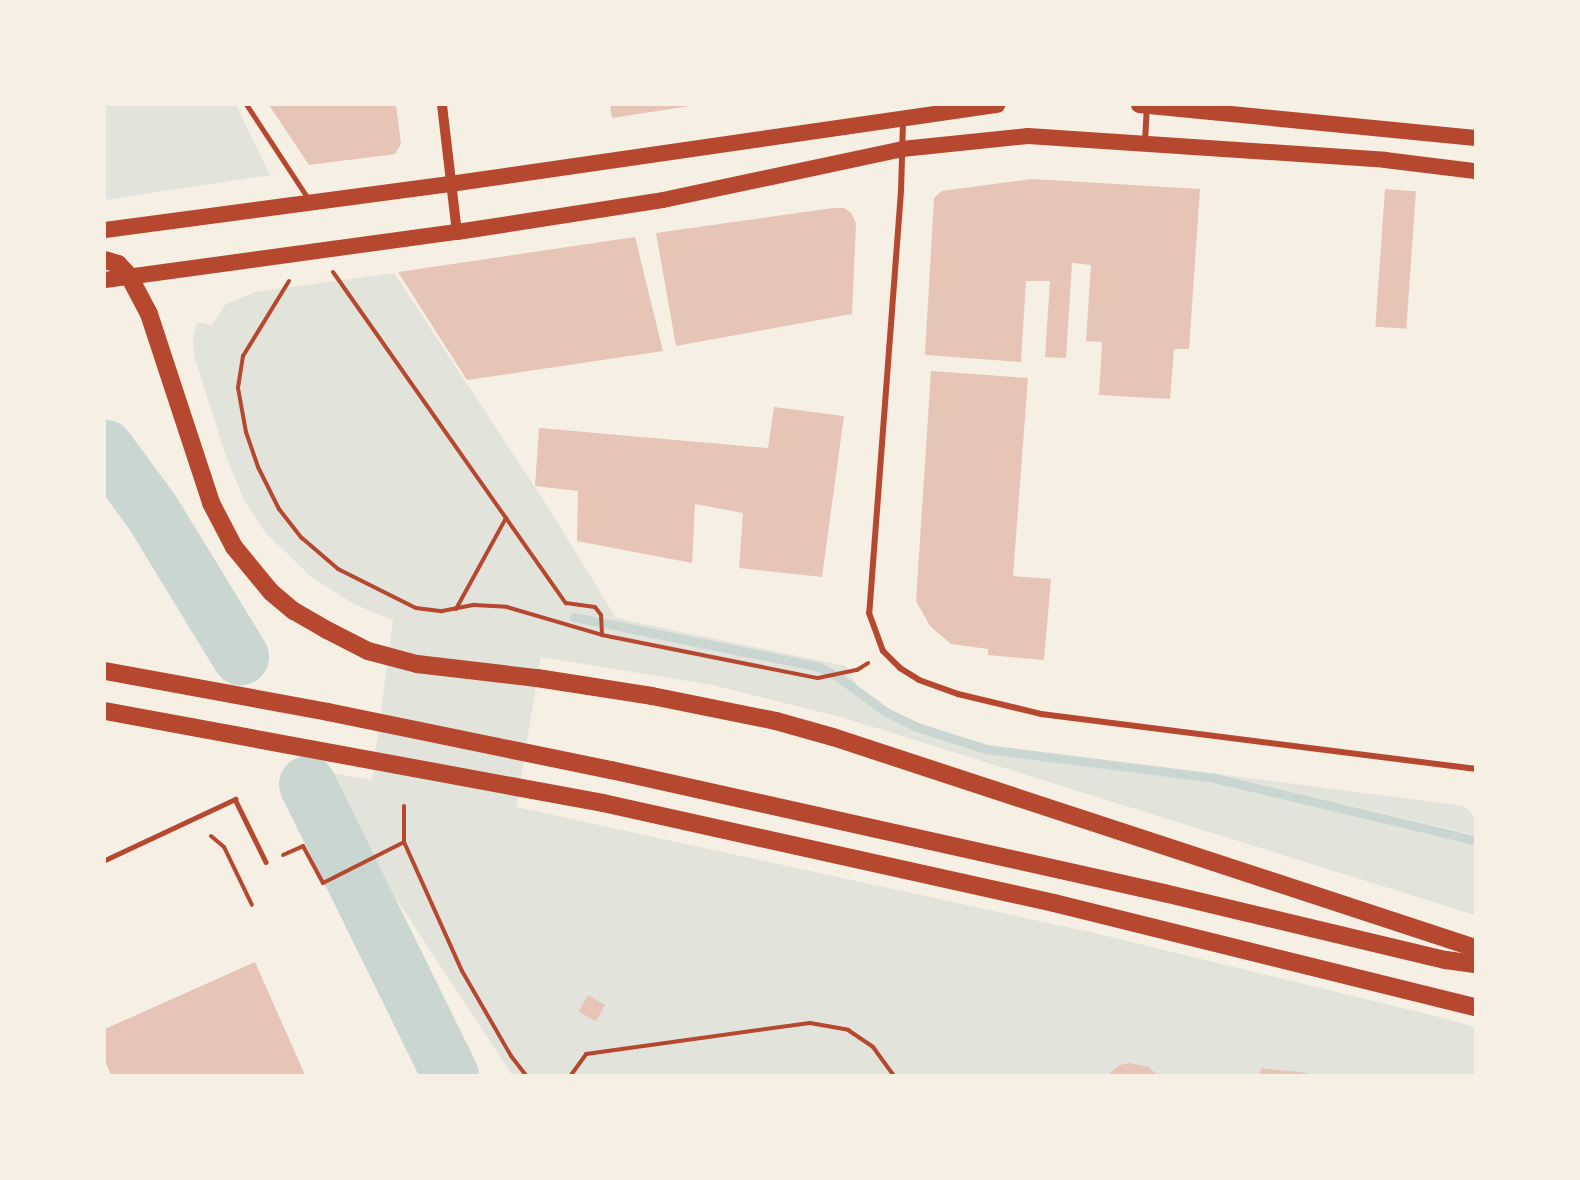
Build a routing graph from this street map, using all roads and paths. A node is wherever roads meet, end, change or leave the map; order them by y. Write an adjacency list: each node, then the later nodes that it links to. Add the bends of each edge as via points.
1 (247, 105): 12 (lane)
2 (442, 105): 11 (street)
3 (997, 105): 6 (highway)
4 (1139, 105): 5 (highway)
5 (1148, 105): 7 (highway); 8 (street)
6 (903, 118): 9 (street); 11 (highway)
7 (1475, 138)
8 (1145, 143): 9 (highway, via 1028,136); 10 (highway, via 1385,160)
9 (902, 149): 14 (highway, via 663,200); 23 (street, via 869,613)
10 (1475, 171)
11 (450, 184): 12 (highway); 14 (street)
12 (311, 203): 13 (highway)
13 (105, 230)
14 (457, 232): 17 (highway)
15 (105, 260): 17 (highway, via 118,264)
16 (332, 272): 20 (path)
17 (129, 276): 18 (highway); 33 (highway, via 149,314 221,526 271,592 294,610 369,651 417,664 537,678 717,708 833,737)
18 (105, 280)
19 (290, 281): 21 (path, via 243,356 238,387 246,432 263,478 302,538 338,569 416,608)
20 (506, 518): 21 (path); 22 (path, via 566,603 595,607 602,615)
21 (456, 609): 22 (path, via 474,605 507,607)
22 (602, 635): 23 (path, via 818,678 857,670)
23 (883, 651): 26 (street, via 919,680 958,694 1041,714)
24 (105, 671): 34 (highway, via 611,770)
25 (105, 711): 35 (highway, via 603,803 1054,903)
26 (1475, 769)
27 (404, 806): 29 (path)
28 (211, 836): 32 (path, via 224,847)
29 (404, 842): 31 (path, via 323,883 303,846); 36 (path, via 462,971)
30 (105, 860): 31 (lane, via 235,799)
31 (266, 862)
32 (252, 905)
33 (1475, 948)
34 (1475, 964)
35 (1475, 1007)
36 (526, 1075)
37 (571, 1075): 38 (path, via 586,1054 810,1023 848,1030 873,1047)
38 (893, 1075)

